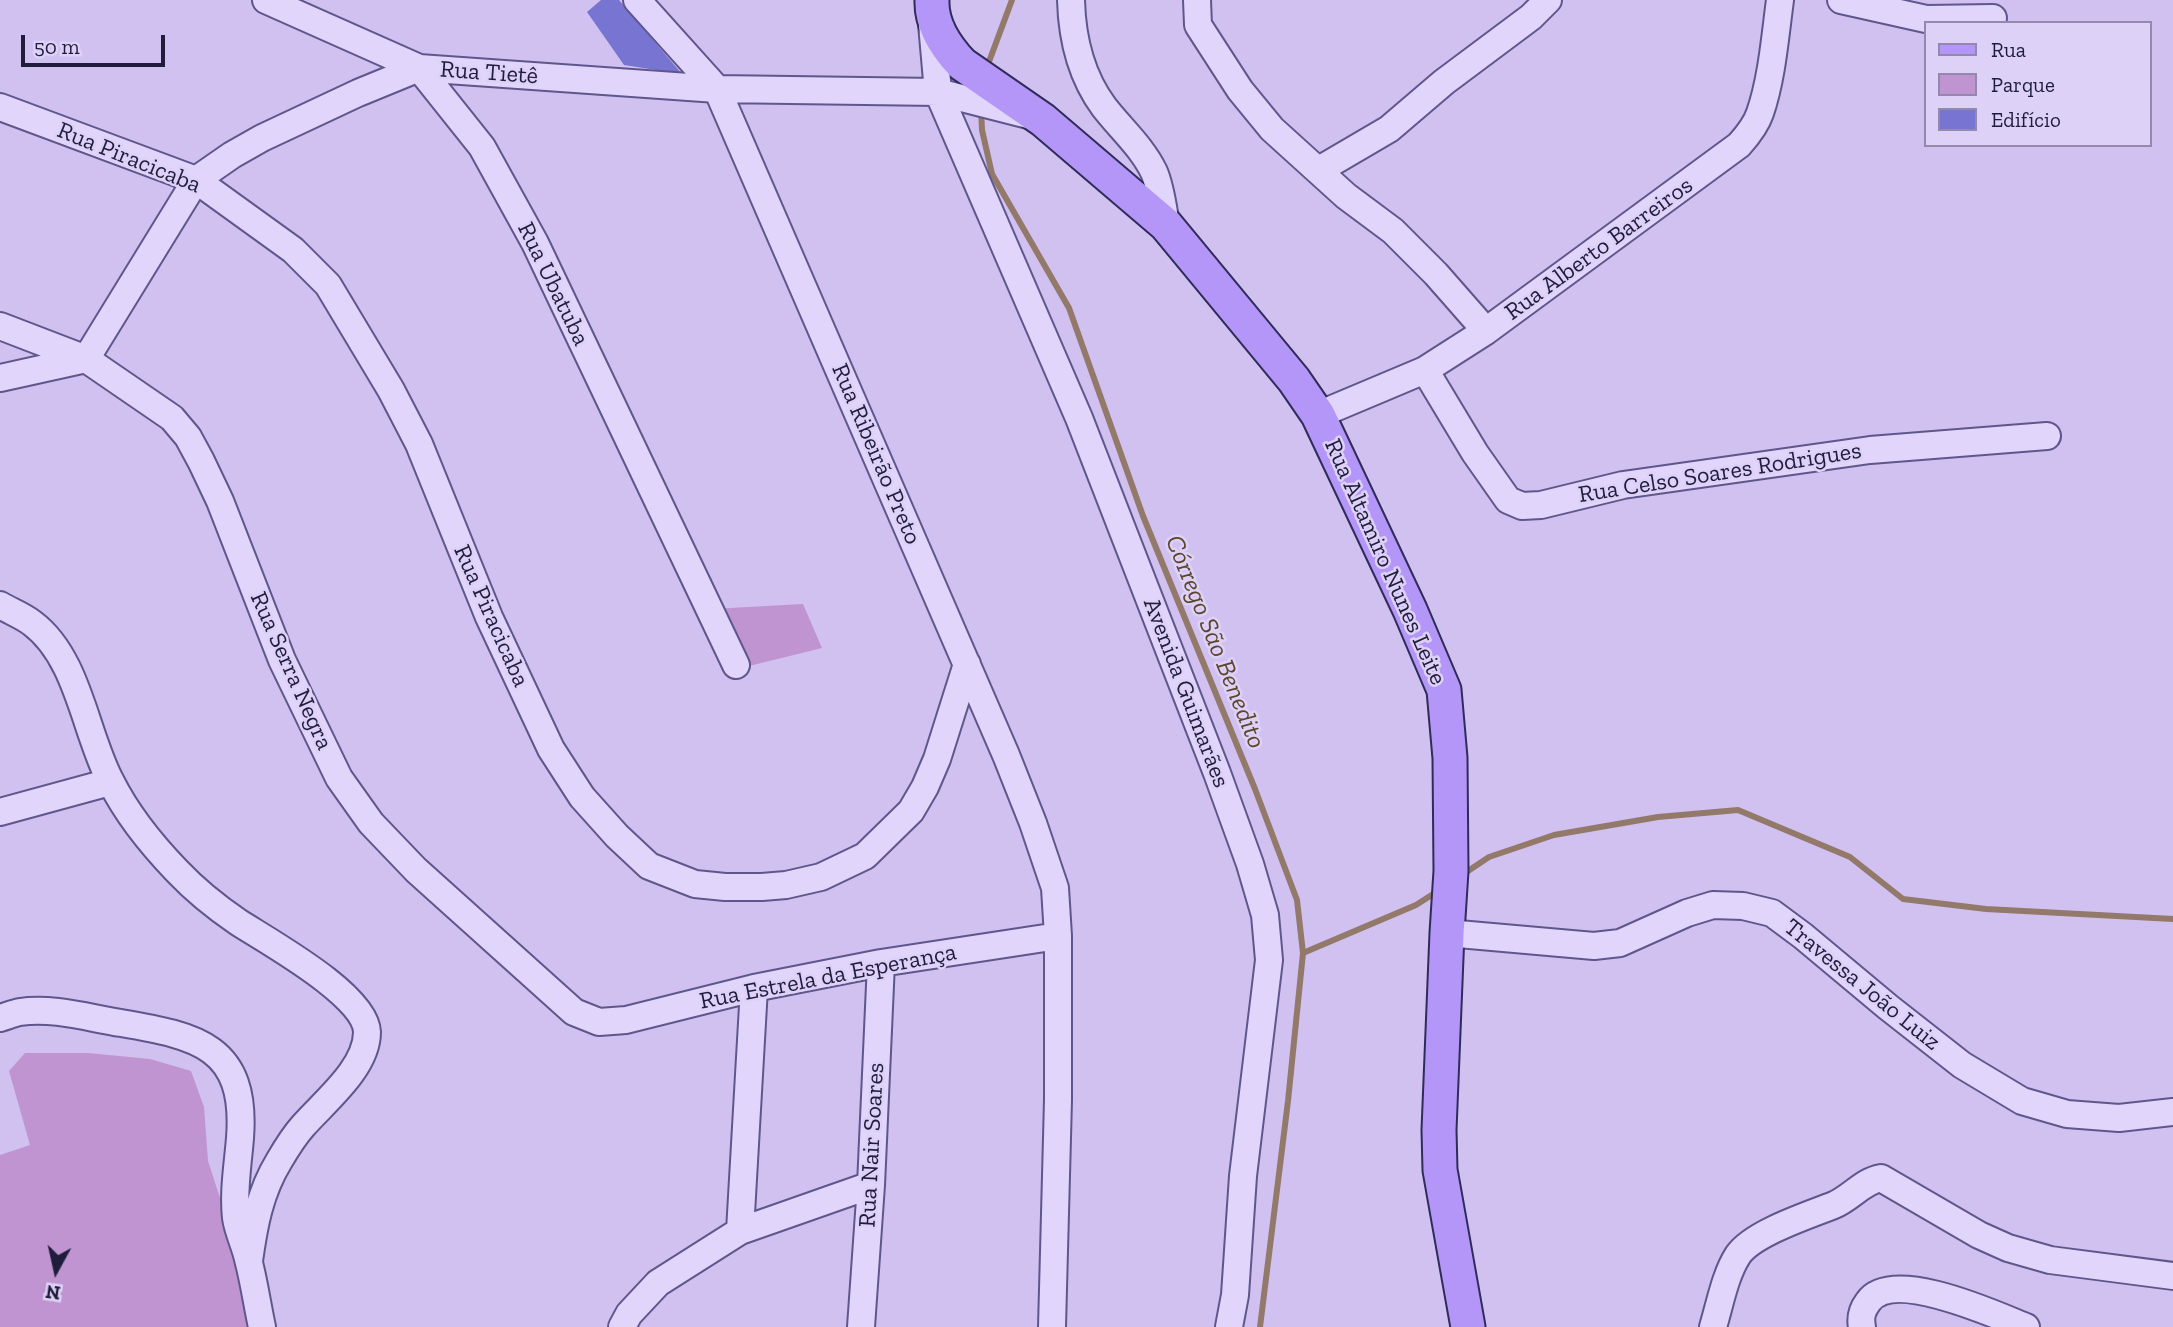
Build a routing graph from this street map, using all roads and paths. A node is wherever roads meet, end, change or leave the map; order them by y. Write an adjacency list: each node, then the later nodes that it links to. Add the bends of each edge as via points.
1 (266, 0): 10 (street, Rua Ubatuba)
2 (637, 0): 11 (street, Rua Ribeirão Preto)
3 (1071, 0): 17 (street, via 1084,73 1155,174)
4 (1197, 0): 15 (street, via 1198,25 1240,90 1272,129)
5 (1548, 0): 15 (street, via 1389,129)
6 (1780, 0): 19 (street, Rua Alberto Barreiros, via 1760,114 1739,145)
7 (1841, 0): 9 (street, via 1927,19)
8 (932, 6): 12 (street); 14 (main road, Rua Altamiro Nunes Leite, via 952,54)
9 (1993, 18)
10 (419, 68): 11 (street, Rua Tietê); 16 (street, Rua Tietê, via 262,138); 27 (street, Rua Ubatuba, via 482,147 534,243)
11 (717, 89): 12 (street, Rua Tietê); 26 (street, Rua Ribeirão Preto)
12 (943, 93): 14 (street, Rua Tietê); 45 (street, Avenida Guimarães, via 1079,418 1217,773 1265,915 1269,960)
13 (0, 107): 16 (street, Rua Piracicaba)
14 (1029, 116): 17 (main road, Rua Altamiro Nunes Leite)
15 (1319, 170): 19 (street, via 1393,231)
16 (196, 180): 20 (street, Rua Tietê); 26 (street, Rua Piracicaba, via 293,250 328,285 419,444 489,617 551,749 582,797 649,866 695,884 762,887 821,877 865,856 911,811 925,787)
17 (1166, 225): 23 (main road, Rua Altamiro Nunes Leite)
18 (0, 326): 20 (street, Rua Serra Negra)
19 (1486, 331): 21 (street, Rua Alberto Barreiros)
20 (86, 359): 22 (street); 35 (street, Rua Serra Negra, via 172,418 188,437 220,500 311,722 339,778 371,823 416,870 574,1012)
21 (1425, 370): 23 (street, Rua Alberto Barreiros); 24 (street, Rua Celso Soares Rodrigues, via 1508,500 1522,506 1623,485 1870,450)
22 (0, 378)
23 (1318, 415): 30 (main road, Rua Altamiro Nunes Leite, via 1444,690 1450,758)
24 (2047, 436)
25 (0, 605): 28 (street, via 33,623 59,650)
26 (967, 664): 31 (street, Rua Ribeirão Preto, via 1029,812 1055,888)
27 (736, 665)
28 (110, 782): 29 (street); 39 (street, via 140,827 185,880 340,992 359,1011 367,1030 364,1051 352,1072 300,1129 265,1187)
29 (0, 812)
30 (1447, 919): 36 (street, Travessa João Luiz, via 1594,946 1620,943 1713,905 1772,913 1962,1065 2022,1101 2067,1114 2119,1118); 46 (main road, Rua Altamiro Nunes Leite, via 1440,1170)
31 (1058, 936): 32 (street, Rua Estrela da Esperança); 44 (street, Rua Ribeirão Preto)
32 (881, 962): 33 (street, Rua Estrela da Esperança); 37 (street, Rua Nair Soares)
33 (754, 988): 35 (street, Rua Estrela da Esperança, via 626,1020); 38 (street)
34 (0, 1018): 39 (street, via 20,1012 74,1015 186,1036 212,1051 229,1070 239,1094 236,1218)
35 (599, 1022)
36 (2173, 1112)
37 (871, 1185): 38 (street); 43 (street, Rua Nair Soares)
38 (740, 1231): 42 (street, via 658,1283)
39 (249, 1261): 41 (street)
40 (2173, 1276): 47 (street, via 2050,1260 2008,1248 1885,1179 1873,1179 1843,1200 1744,1247 1732,1266)
41 (262, 1327)
42 (622, 1327)
43 (861, 1327)
44 (1052, 1327)
45 (1229, 1327)
46 (1468, 1327)
47 (1713, 1327)
48 (1862, 1327): 49 (street, via 1863,1310 1871,1298 1905,1289 1951,1297)
49 (2026, 1327)

